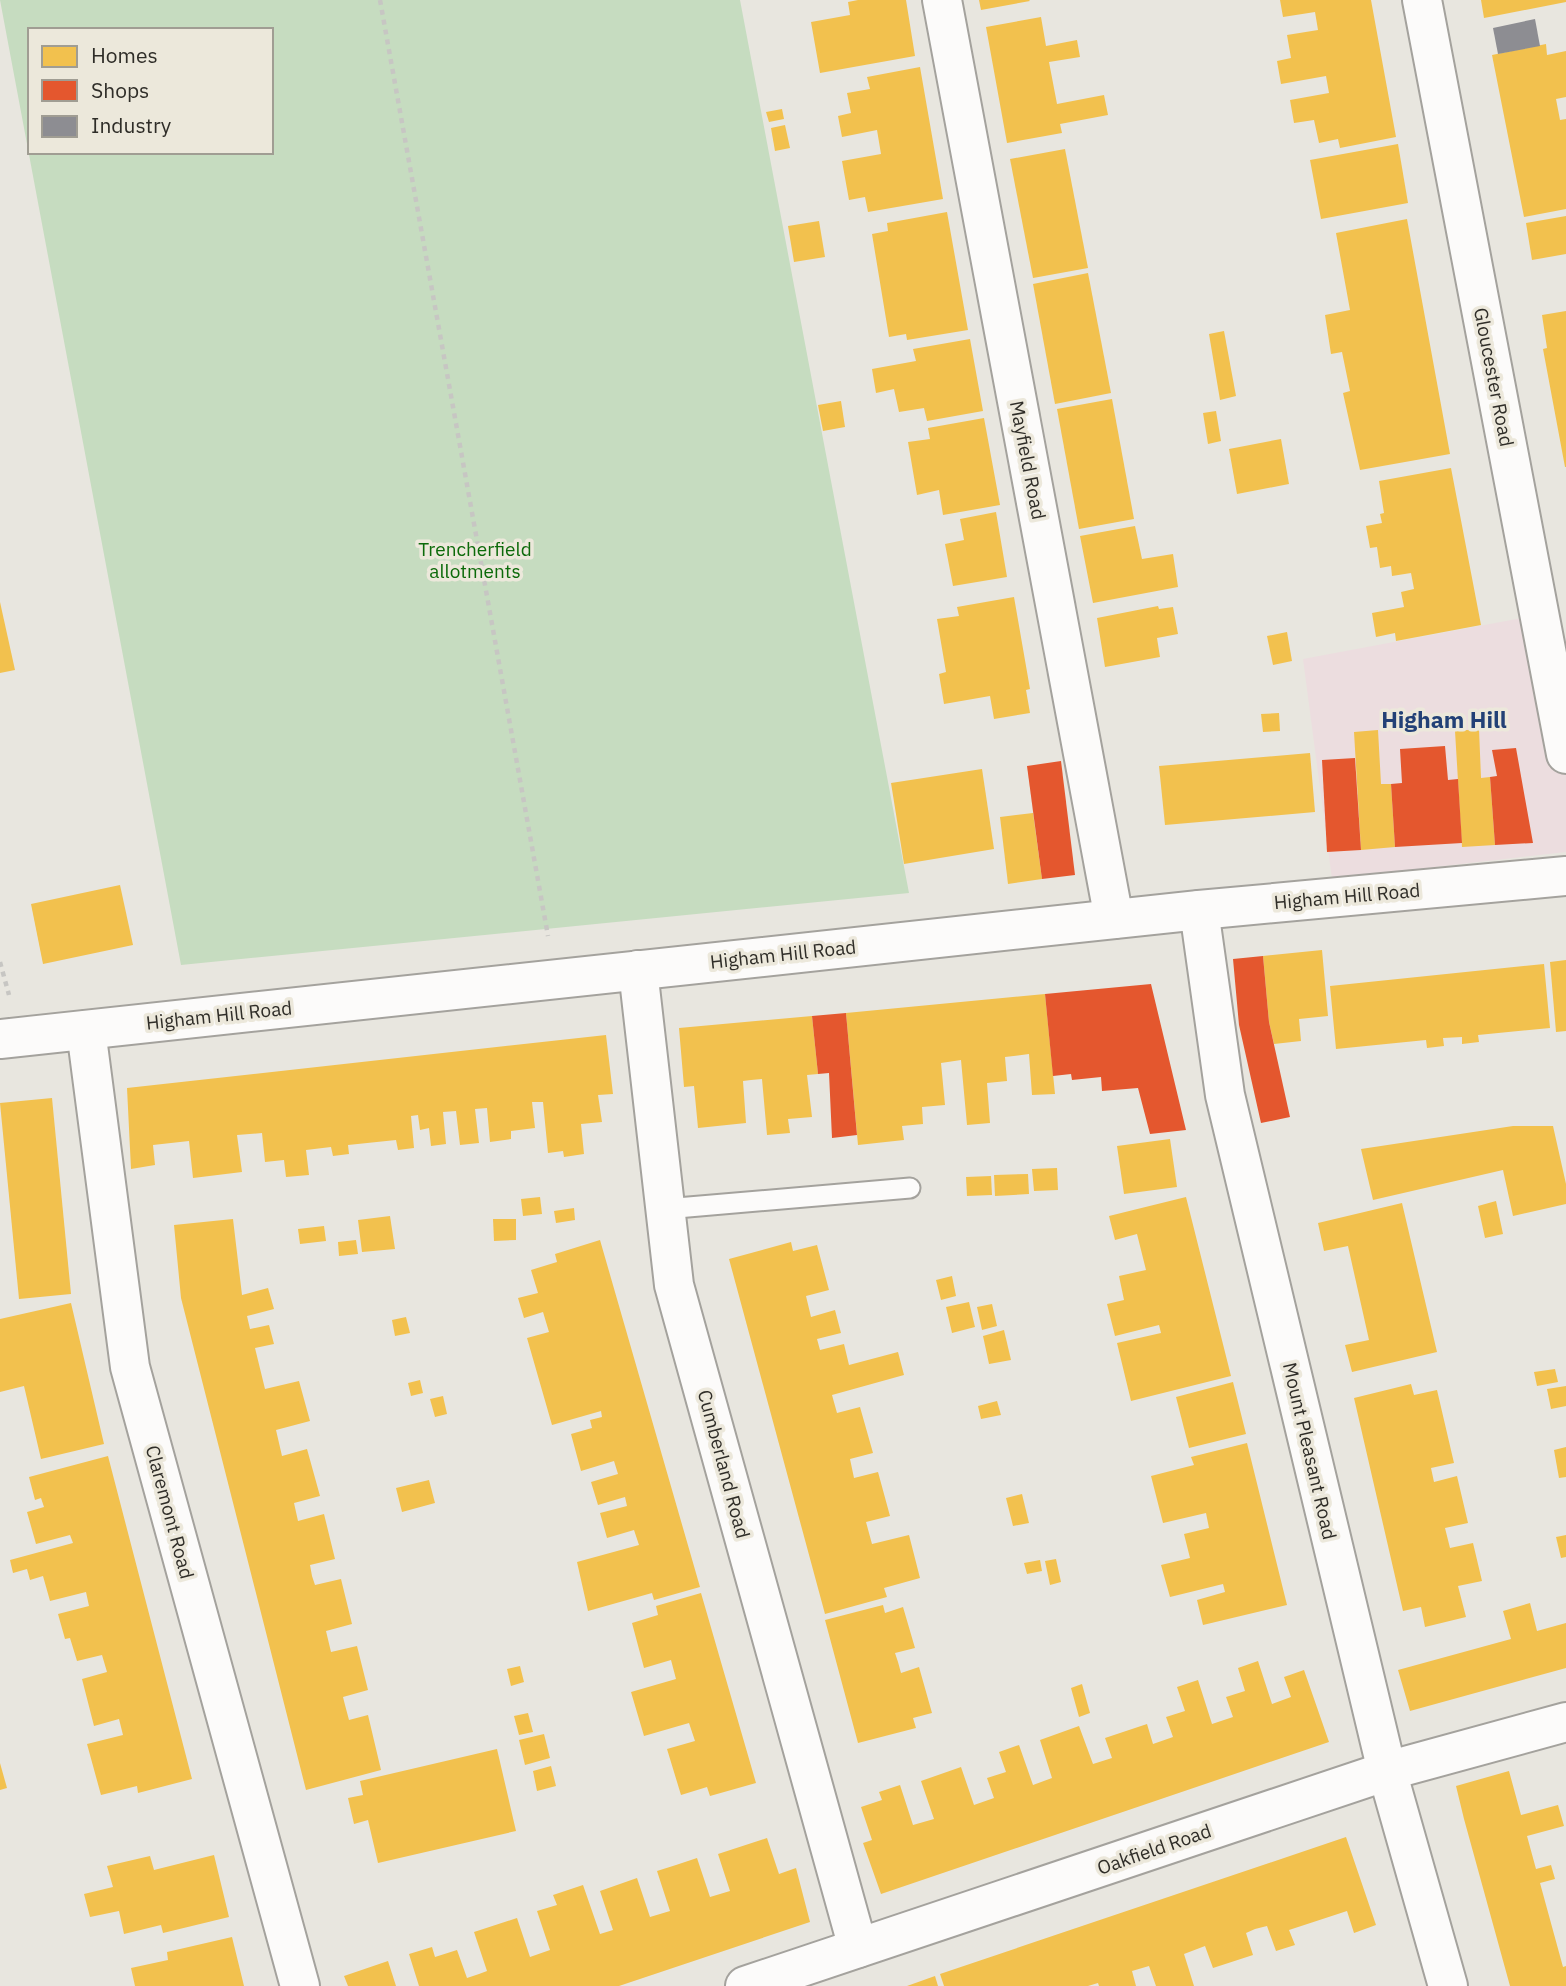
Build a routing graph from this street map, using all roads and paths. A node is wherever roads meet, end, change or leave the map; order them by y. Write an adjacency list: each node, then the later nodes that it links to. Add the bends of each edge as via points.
1 (380, 0): 10 (path)
2 (942, 0): 7 (street, Mayfield Road)
3 (1423, 0): 4 (street, Gloucester Road)
4 (1566, 754)
5 (1566, 876): 6 (street, Higham Hill Road)
6 (1199, 910): 7 (street, Higham Hill Road); 16 (street, Mount Pleasant Road, via 1225,1095)
7 (1114, 919): 9 (street, Higham Hill Road)
8 (0, 962): 11 (path)
9 (638, 970): 10 (street, Higham Hill Road); 14 (street, Cumberland Road)
10 (556, 978): 12 (street, Higham Hill Road)
11 (6, 1022): 12 (street, Higham Hill Road)
12 (86, 1030): 18 (street, Claremont Road, via 131,1367)
13 (910, 1188): 14 (lane)
14 (665, 1209): 17 (street, Cumberland Road, via 674,1285)
15 (1566, 1722): 16 (street, Oakfield Road)
16 (1387, 1771): 17 (street, Oakfield Road); 20 (street, Mount Pleasant Road)
17 (858, 1948): 19 (street, Oakfield Road)
18 (300, 1986)
19 (745, 1986)
20 (1448, 1986)

